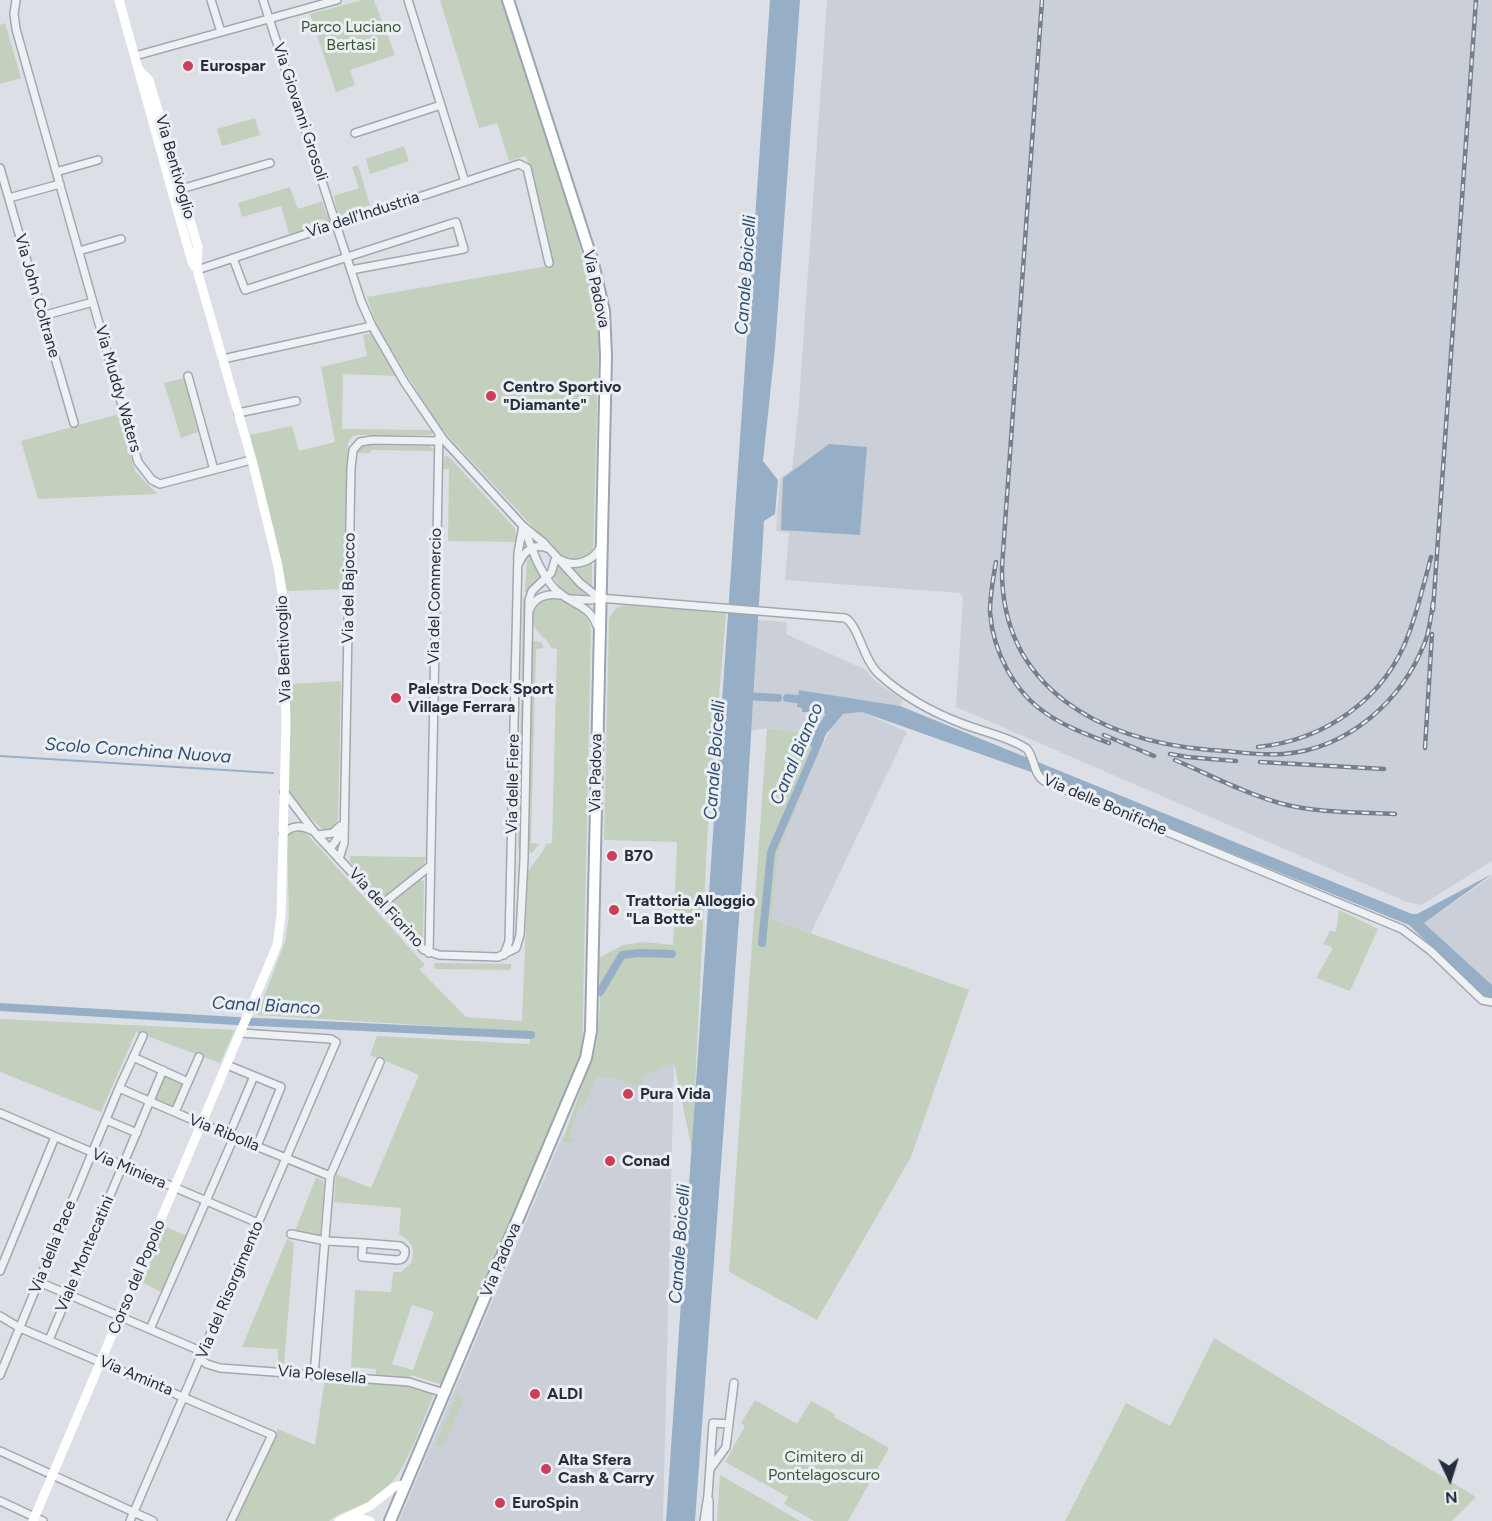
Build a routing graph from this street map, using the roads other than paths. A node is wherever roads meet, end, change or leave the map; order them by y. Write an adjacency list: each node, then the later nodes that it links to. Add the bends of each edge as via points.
1 (16, 0): 17 (street, Via Muddy Waters, via 15,25)
2 (119, 0): 10 (street, Via Bentivoglio)
3 (211, 0): 9 (street)
4 (263, 0): 8 (street, Via Giovanni Grosoli)
5 (337, 0): 8 (street)
6 (408, 0): 11 (street)
7 (508, 0): 42 (main road, Via Padova, via 602,300 606,345)
8 (269, 18): 9 (street); 22 (street, Via Giovanni Grosoli)
9 (221, 32): 10 (street)
10 (135, 56): 12 (street, Via Bentivoglio, via 138,69 149,80)
11 (441, 105): 13 (street); 18 (street)
12 (155, 113): 20 (street, Via Bentivoglio); 28 (street, Via Bentivoglio, via 153,123)
13 (355, 133)
14 (98, 160): 17 (street)
15 (270, 163): 20 (street)
16 (0, 168): 21 (street, Via John Coltrane)
17 (56, 172): 19 (street, Via Muddy Waters)
18 (465, 182): 22 (street, Via dell'Industria); 27 (street, Via dell'Industria, via 519,164 525,166)
19 (60, 184): 21 (street); 24 (street, Via Muddy Waters)
20 (181, 189): 28 (street, Via Bentivoglio, via 198,247)
21 (9, 198): 31 (street, Via John Coltrane)
22 (337, 224): 25 (street, Via Giovanni Grosoli); 26 (street, Via dell'Industria)
23 (121, 238): 24 (street)
24 (79, 251): 30 (street, Via Muddy Waters)
25 (347, 257): 26 (street, via 245,290); 29 (street, Via Giovanni Grosoli); 29 (street, via 456,222 464,249)
26 (233, 258): 28 (street, Via dell'Industria)
27 (549, 263)
28 (197, 270): 33 (street, Via Bentivoglio)
29 (351, 270): 32 (street, Via Giovanni Grosoli)
30 (93, 302): 31 (street); 40 (street, Via Muddy Waters, via 141,468 160,484)
31 (42, 316): 37 (street, Via John Coltrane)
32 (372, 326): 33 (street); 38 (street, Via Giovanni Grosoli)
33 (223, 359): 36 (street, Via Bentivoglio)
34 (188, 376): 40 (street)
35 (296, 401): 36 (street)
36 (238, 413): 39 (street, Via Bentivoglio)
37 (74, 423)
38 (439, 438): 41 (street, Via Giovanni Grosoli); 54 (street, Via del Bajocco, via 372,440 360,442 353,450); 64 (street, Via del Commercio)
39 (251, 460): 40 (street, Via Muddy Waters); 52 (street, Via Bentivoglio, via 283,599)
40 (214, 470)
41 (523, 526): 43 (street); 44 (street, Via Giovanni Grosoli); 46 (street, Via delle Fiere)
42 (600, 547): 45 (street, via 594,557 582,562 565,562); 49 (main road, Via Padova)
43 (531, 548): 44 (street); 46 (street); 47 (street)
44 (550, 550): 45 (street, Via Giovanni Grosoli)
45 (556, 557): 47 (street, Via delle Fiere, via 551,573); 49 (street, Via Giovanni Grosoli)
46 (518, 565): 61 (street, Via delle Fiere)
47 (546, 576): 48 (street); 50 (street, Via delle Fiere, via 532,591)
48 (566, 597): 49 (street, Via delle Bonifiche); 50 (street, via 543,596 531,605); 51 (street, via 588,610)
49 (599, 598): 51 (main road, Via Padova); 68 (street, Via delle Bonifiche, via 848,619 870,665 882,677 942,715 1023,746 1030,752 1040,778 1402,929)
50 (528, 614): 63 (street, Via delle Fiere)
51 (599, 630): 111 (main road, Via Padova, via 592,994 586,1058)
52 (284, 791): 53 (street, Via del Fiorino); 55 (street, Via Bentivoglio)
53 (300, 814): 55 (street); 59 (street, Via del Fiorino)
54 (343, 815): 56 (street, Via del Bajocco); 62 (street, Via del Bajocco)
55 (283, 816): 57 (street, Via del Fiorino, via 288,824); 58 (street, Via Bentivoglio)
56 (342, 824): 59 (street, via 333,833); 60 (street, Via del Bajocco)
57 (296, 826): 58 (street); 59 (street, Via del Fiorino)
58 (283, 834): 69 (street, Via Bentivoglio, via 279,935)
59 (317, 834): 60 (street, Via del Fiorino)
60 (330, 849): 62 (street, Via del Fiorino)
61 (511, 858): 63 (street, Via delle Fiere); 67 (street, Via delle Fiere, via 509,941)
62 (339, 859): 65 (street, Via del Fiorino)
63 (524, 859): 67 (street, Via delle Fiere, via 520,942)
64 (430, 866): 65 (street); 66 (street, Via del Commercio)
65 (381, 905): 66 (street, Via del Fiorino)
66 (429, 953): 67 (street, Via del Fiorino)
67 (504, 955)
68 (1490, 1003)
69 (241, 1032): 74 (street, Corso del Popolo); 89 (street, Via del Risorgimento, via 335,1040)
70 (143, 1036): 71 (street, Via della Pace)
71 (133, 1057): 75 (street); 78 (street, Via della Pace)
72 (199, 1057): 77 (street)
73 (380, 1062): 91 (street)
74 (227, 1065): 76 (street); 83 (street, Corso del Popolo)
75 (163, 1070): 77 (street); 79 (street, Viale Montecatini)
76 (254, 1076): 85 (street); 87 (street, via 281,1087)
77 (188, 1082): 80 (street)
78 (119, 1088): 79 (street, Via Ribolla); 82 (street, Via della Pace)
79 (150, 1102): 80 (street, Via Ribolla); 84 (street, Viale Montecatini)
80 (175, 1112): 83 (street, Via Ribolla)
81 (0, 1113): 86 (street, Via Miniera)
82 (106, 1119): 84 (street); 88 (street, Via della Pace)
83 (202, 1124): 85 (street, Via Ribolla); 92 (street, Corso del Popolo)
84 (137, 1133): 90 (street, Viale Montecatini)
85 (232, 1136): 87 (street, Via Ribolla); 93 (street)
86 (55, 1137): 88 (street, Via Miniera); 98 (street)
87 (257, 1146): 89 (street, Via Ribolla)
88 (92, 1153): 90 (street, Via Miniera); 99 (street, Via della Pace)
89 (286, 1158): 91 (street, Via Ribolla); 94 (street, Via del Risorgimento)
90 (123, 1167): 92 (street, Via Miniera); 100 (street, Viale Montecatini)
91 (330, 1176): 96 (street)
92 (175, 1188): 93 (street, Via Miniera); 102 (street, Corso del Popolo)
93 (206, 1201): 94 (street, Via Miniera); 104 (street)
94 (258, 1223): 106 (street, Via del Risorgimento)
95 (291, 1234): 96 (street)
96 (326, 1241): 97 (street); 109 (street)
97 (363, 1243): 97 (street, via 362,1257 397,1260 405,1256 400,1246)
98 (0, 1269)
99 (39, 1282): 100 (street, Via Polesella); 103 (street, Via della Pace)
100 (68, 1294): 102 (street, Via Polesella); 105 (street, Viale Montecatini)
101 (0, 1316): 103 (street, Via Aminta)
102 (120, 1316): 104 (street, Via Polesella); 107 (street, Corso del Popolo)
103 (20, 1328): 105 (street, Via Aminta); 108 (street, Via della Pace)
104 (150, 1329): 106 (street, Via Polesella)
105 (49, 1340): 107 (street, Via Aminta)
106 (202, 1355): 109 (street, Via Polesella, via 207,1364 220,1368); 112 (street, Via del Risorgimento)
107 (101, 1362): 112 (street, Via Aminta); 116 (street, Corso del Popolo)
108 (0, 1375)
109 (314, 1376): 111 (street, Via Polesella, via 409,1382)
110 (734, 1383): 113 (street)
111 (444, 1393): 117 (main road, Via Padova)
112 (184, 1397): 120 (street, Via del Risorgimento); 124 (street, Via Aminta, via 272,1435)
113 (729, 1424): 115 (street, via 726,1447); 115 (street, via 713,1423)
114 (0, 1451): 116 (street)
115 (710, 1469): 118 (street)
116 (52, 1475): 120 (street); 121 (street, Corso del Popolo)
117 (406, 1484): 125 (street, via 394,1487 370,1506); 128 (main road, Via Padova)
118 (708, 1495): 129 (street); 130 (street)
119 (0, 1501): 121 (street)
120 (134, 1512): 122 (street, Via del Risorgimento); 123 (street)
121 (37, 1520)
122 (130, 1521)
123 (153, 1521)
124 (231, 1521)
125 (339, 1521)
126 (344, 1521): 127 (street)
127 (370, 1521)
128 (390, 1521)
129 (704, 1521)
130 (709, 1521)

